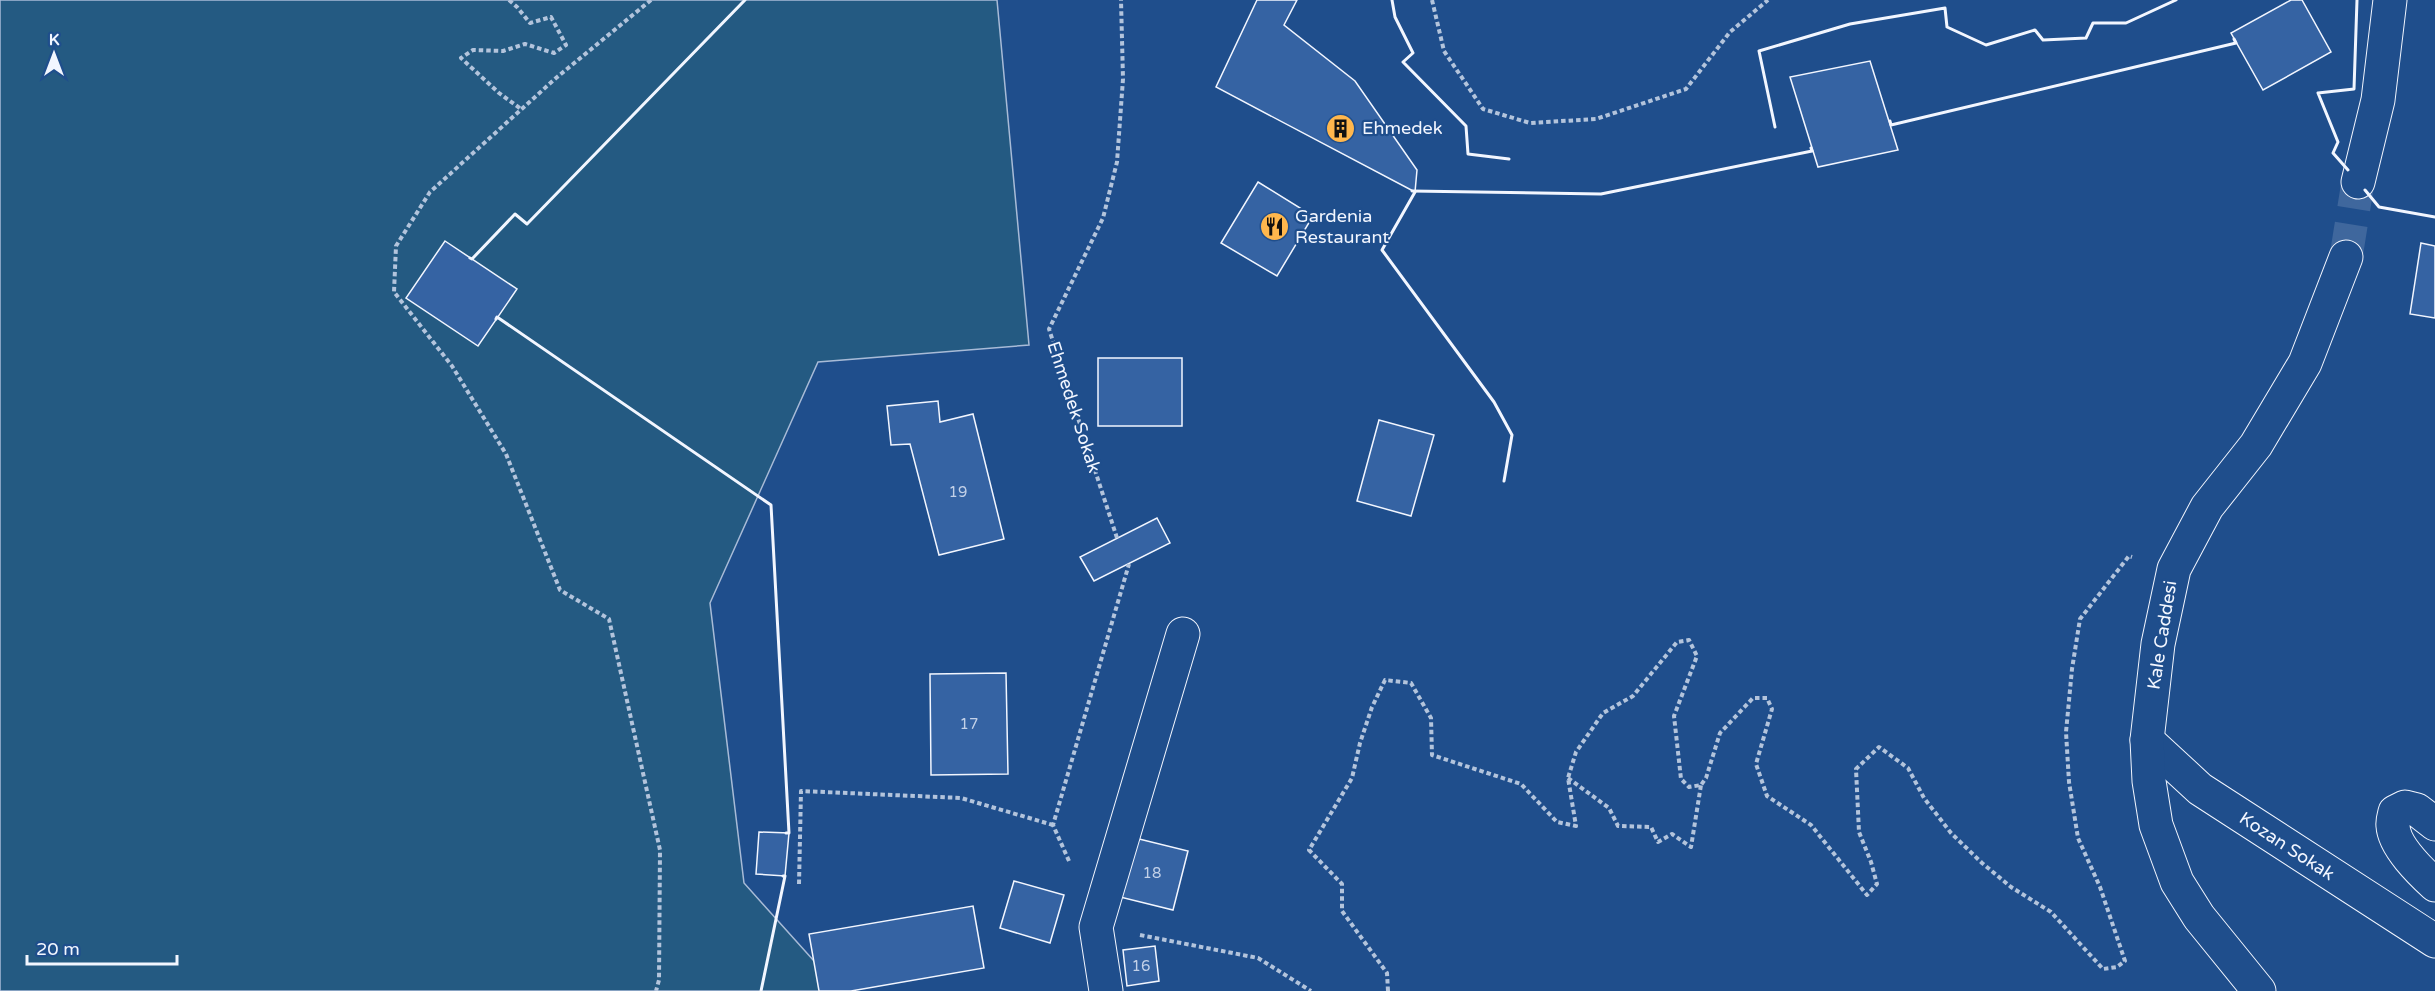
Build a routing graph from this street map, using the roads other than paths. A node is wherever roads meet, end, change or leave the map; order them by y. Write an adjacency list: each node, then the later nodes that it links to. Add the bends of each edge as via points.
1 (2390, 0): 2 (street, via 2379,100)
2 (2358, 182)
3 (2346, 257): 5 (street, Kale Caddesi, via 2305,363 2256,446 2207,507 2174,569 2158,644)
4 (1183, 634): 9 (street, via 1096,927)
5 (2147, 740): 8 (street, Kozan Sokak, via 2200,789); 10 (street, Kale Caddesi, via 2156,825 2177,882)
6 (2435, 824): 7 (street, via 2417,810 2405,807 2395,812 2393,827 2413,863)
7 (2435, 885)
8 (2435, 941)
9 (1106, 991)
10 (2259, 991)

